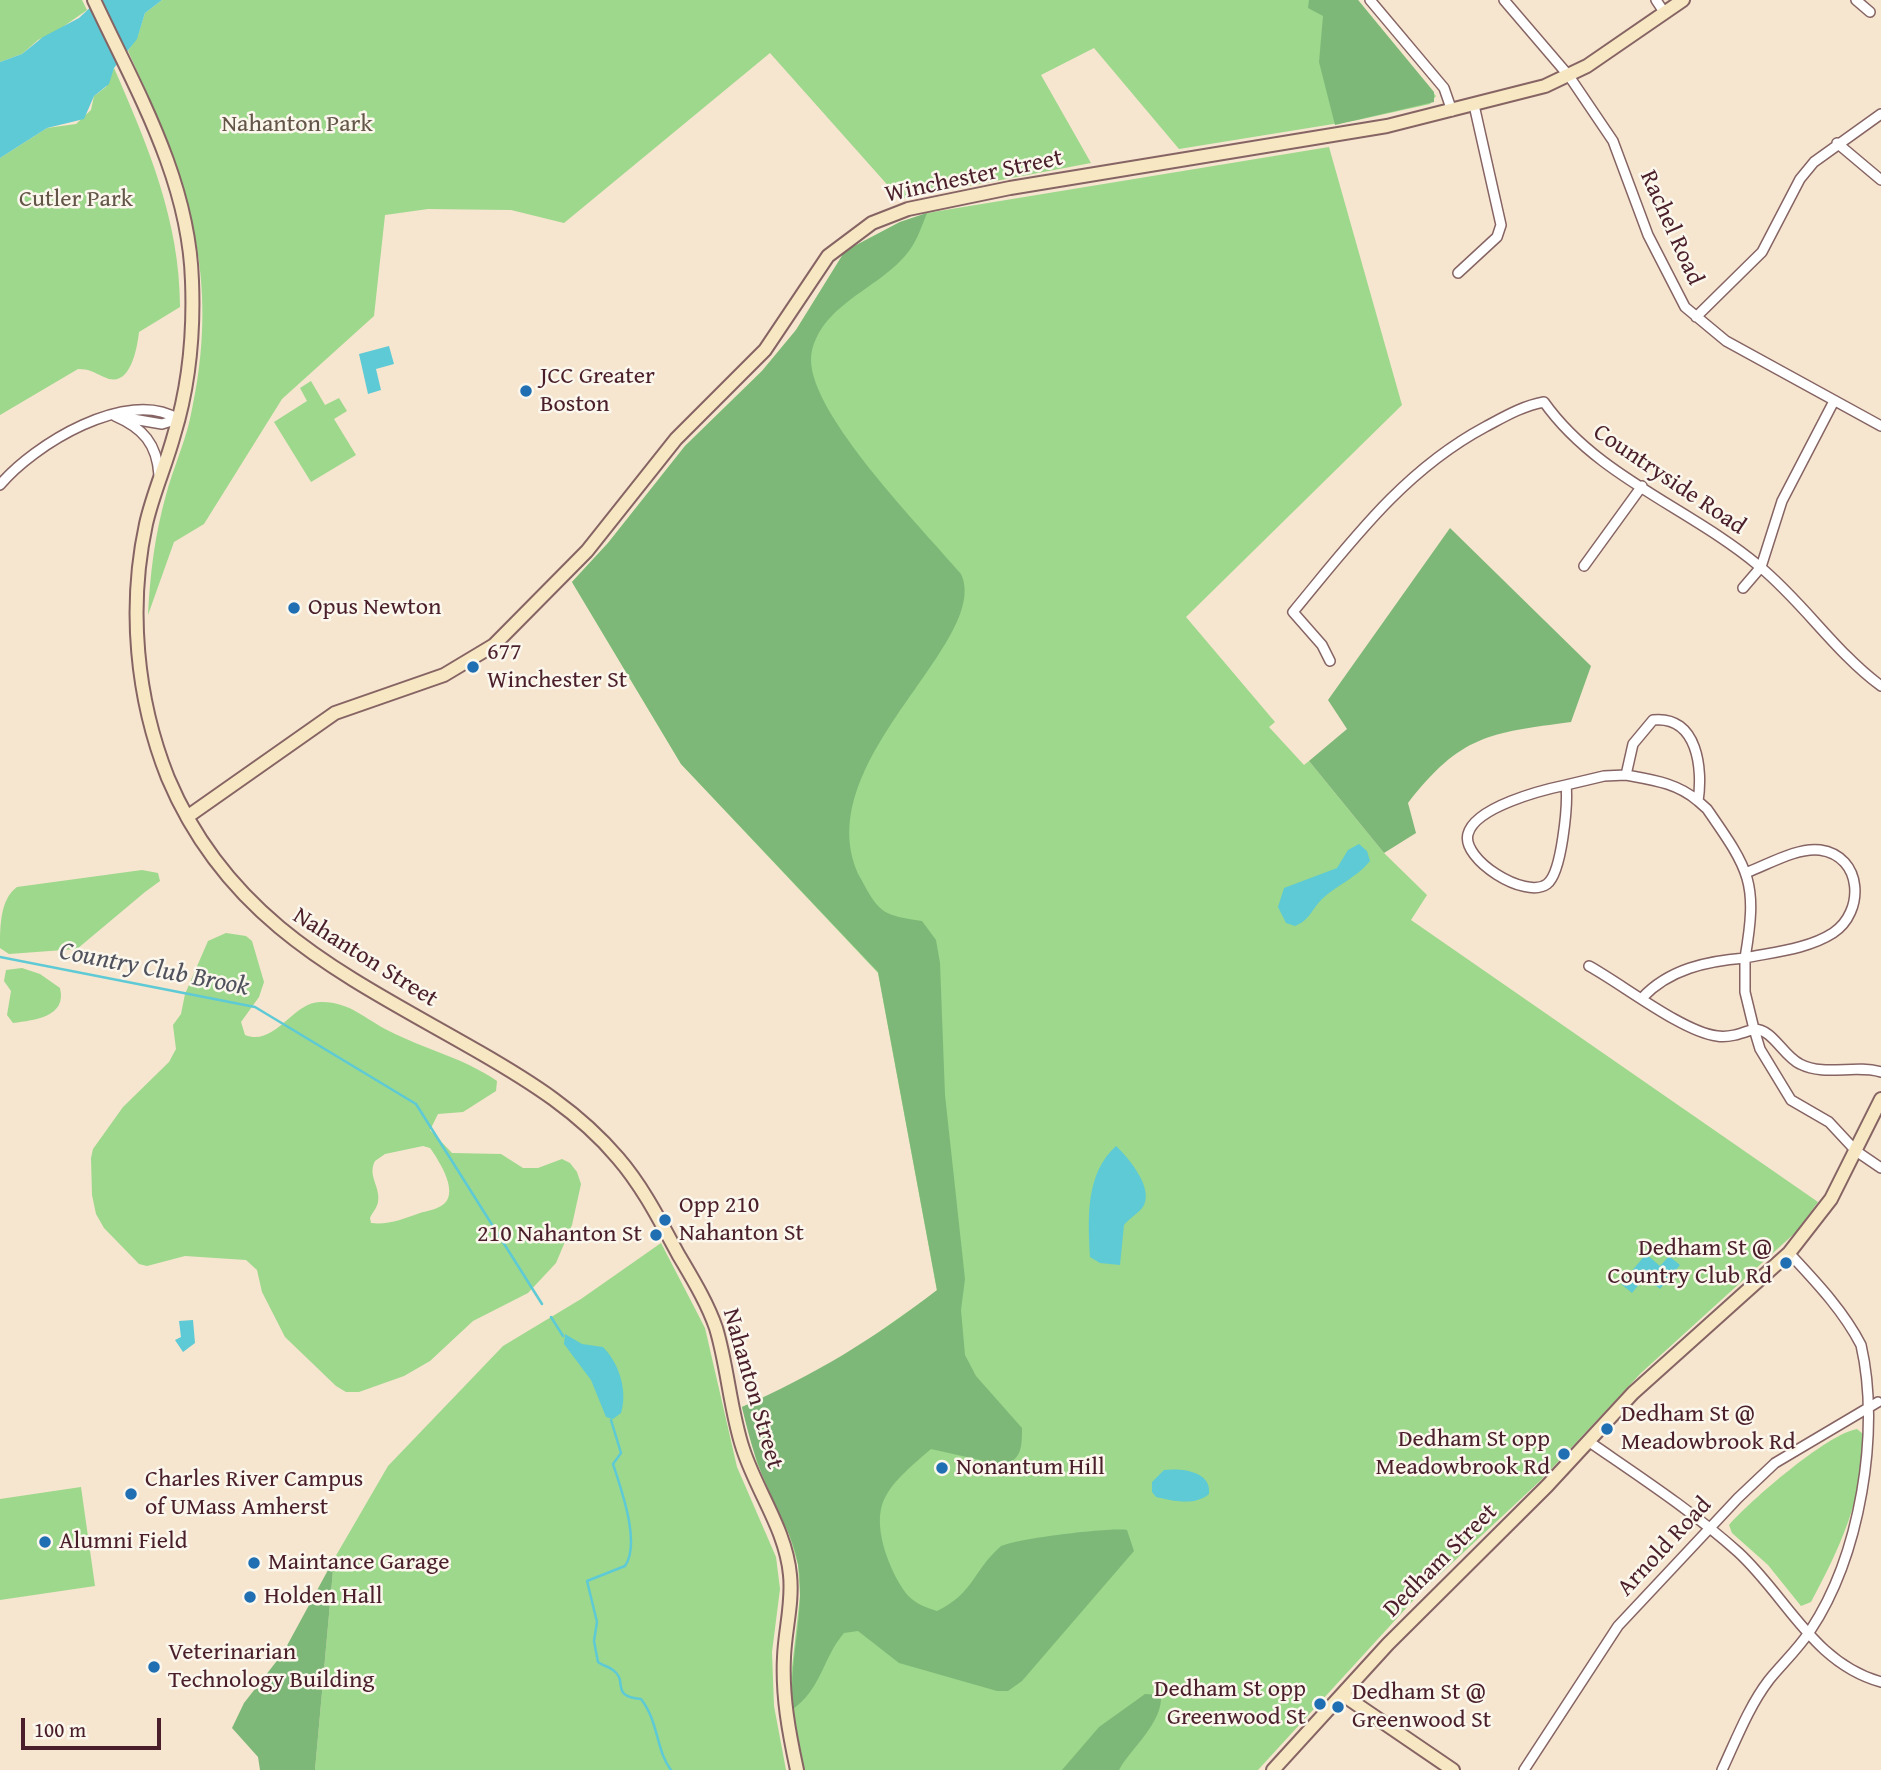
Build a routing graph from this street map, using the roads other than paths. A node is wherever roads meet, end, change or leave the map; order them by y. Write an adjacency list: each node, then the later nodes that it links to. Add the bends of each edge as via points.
1 (94, 0): 19 (main road, Nahanton Street, via 171,169 188,234 192,316)
2 (1370, 0): 11 (street, via 1444,88)
3 (1504, 0): 9 (street, Rachel Road)
4 (1656, 0): 7 (street)
5 (1683, 0): 7 (main road, Winchester Street)
6 (1856, 0): 8 (street)
7 (1664, 12): 9 (main road, Winchester Street)
8 (1870, 12)
9 (1569, 76): 10 (main road, Winchester Street); 16 (street, Rachel Road, via 1613,141 1663,267 1685,307)
10 (1474, 105): 11 (main road, Winchester Street); 15 (street, via 1502,225 1498,236)
11 (1452, 111): 32 (main road, Winchester Street, via 1367,130 1002,190 908,209 872,223 828,257 765,350 687,426 587,551 494,645 444,675 335,713)
12 (1881, 114): 13 (street)
13 (1837, 143): 14 (street); 16 (street, via 1800,179 1762,252)
14 (1881, 180)
15 (1458, 273)
16 (1696, 317): 17 (street, Rachel Road, via 1726,341)
17 (1834, 401): 20 (street, Rachel Road); 25 (street, via 1782,501)
18 (115, 416): 19 (street, via 162,424); 21 (street, via 148,437); 22 (street, via 52,441)
19 (178, 419): 21 (main road, Nahanton Street)
20 (1881, 426)
21 (159, 478): 32 (main road, Nahanton Street, via 140,559 138,649 153,735)
22 (0, 485)
23 (1642, 486): 24 (street); 25 (street, Countryside Road); 27 (street, Countryside Road, via 1593,456 1544,402 1473,433 1396,490 1293,612)
24 (1584, 566)
25 (1761, 567): 26 (street); 28 (street, Countryside Road)
26 (1743, 588)
27 (1330, 661)
28 (1881, 686)
29 (1626, 775): 30 (street); 31 (street, via 1662,781); 31 (street, via 1633,744 1645,727 1653,720 1666,721 1696,748 1702,769)
30 (1566, 785): 30 (street, via 1490,812 1472,825 1467,839 1470,849 1483,864 1522,888 1546,886 1556,869)
31 (1698, 801): 33 (street)
32 (187, 817): 49 (main road, Nahanton Street, via 224,874 274,925 333,967 557,1100 610,1148 642,1190 711,1315 742,1446 786,1551 791,1589 784,1685)
33 (1748, 872): 34 (street, via 1752,900); 34 (street, via 1797,854 1823,851 1835,855 1851,874 1857,900 1847,923 1833,934 1800,947)
34 (1745, 958): 36 (street, via 1688,968); 37 (street, via 1745,992)
35 (1589, 966): 36 (street)
36 (1642, 998): 37 (street, via 1713,1036)
37 (1754, 1029): 38 (street, via 1769,1034 1787,1058 1803,1066); 40 (street, via 1760,1049 1791,1100 1829,1122)
38 (1881, 1072)
39 (1881, 1099): 40 (main road, Dedham Street)
40 (1856, 1151): 41 (street); 42 (main road, Dedham Street, via 1831,1199)
41 (1881, 1168)
42 (1789, 1253): 43 (street, via 1844,1316 1861,1345); 44 (main road, Dedham Street, via 1633,1393)
43 (1879, 1403): 45 (street, Arnold Road, via 1775,1463); 46 (street, via 1868,1500 1853,1549)
44 (1588, 1441): 45 (street); 48 (main road, Dedham Street, via 1396,1635)
45 (1711, 1529): 46 (street, via 1759,1574); 52 (street, Arnold Road, via 1618,1626)
46 (1808, 1634): 47 (street, via 1835,1661 1859,1676); 53 (street, via 1767,1682)
47 (1881, 1682)
48 (1343, 1695): 50 (main road, Dedham Street); 51 (main road)
49 (797, 1770)
50 (1273, 1770)
51 (1453, 1770)
52 (1524, 1770)
53 (1722, 1770)

